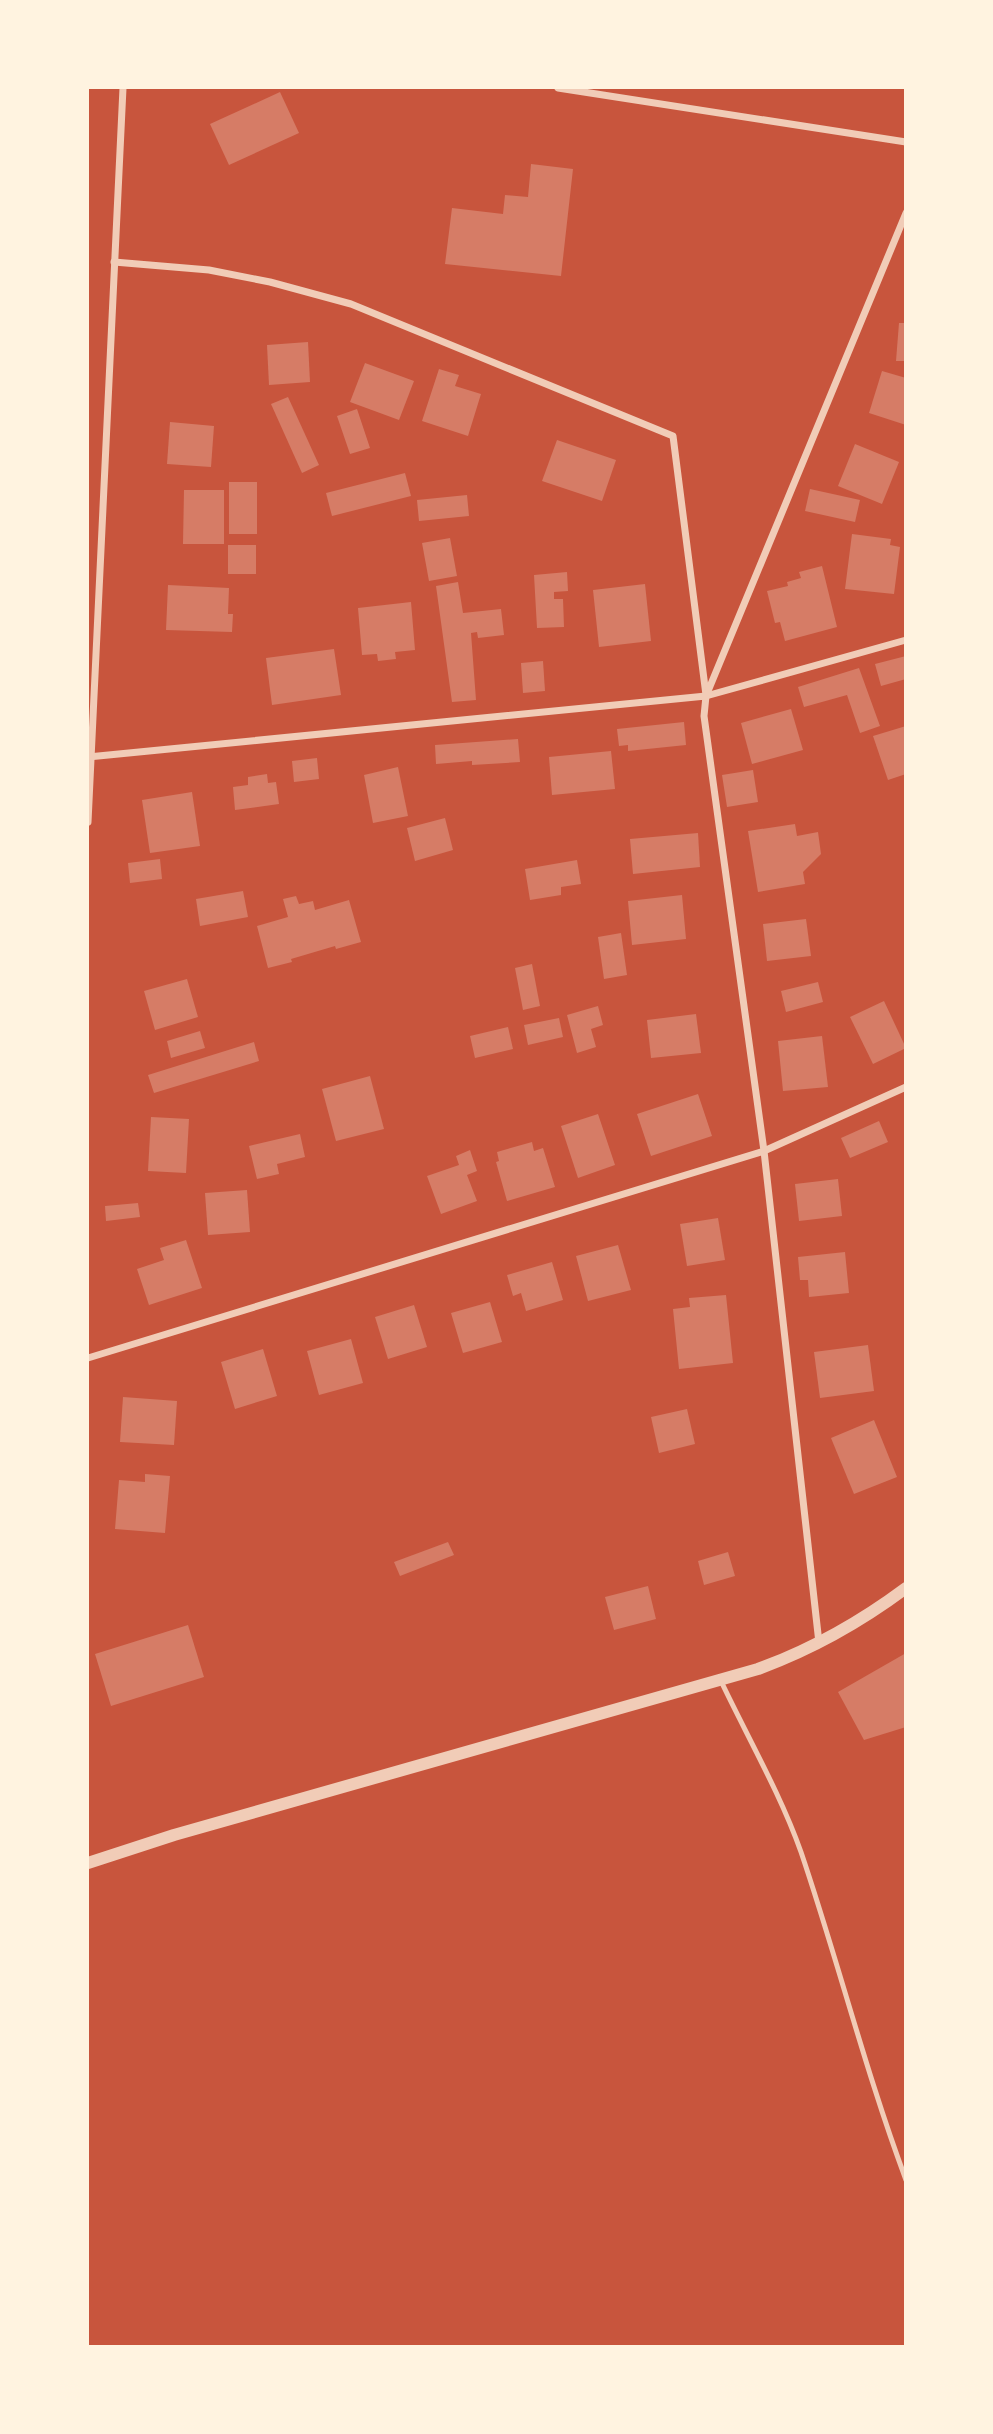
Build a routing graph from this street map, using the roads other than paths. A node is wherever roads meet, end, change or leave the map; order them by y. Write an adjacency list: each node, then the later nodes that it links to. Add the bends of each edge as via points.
1 (122, 88): 6 (street)
2 (558, 88): 3 (street)
3 (603, 91): 4 (street)
4 (905, 142)
5 (905, 214): 8 (street)
6 (114, 262): 8 (street, via 209,271 351,304 673,436); 9 (street)
7 (905, 640): 8 (street)
8 (706, 695): 9 (street); 12 (street, via 704,716)
9 (89, 757): 10 (street)
10 (88, 822)
11 (905, 1087): 12 (street)
12 (764, 1151): 13 (street); 15 (street)
13 (88, 1358)
14 (905, 1588): 15 (street)
15 (819, 1644): 16 (street)
16 (720, 1679): 17 (street); 18 (lane, via 800,1850)
17 (88, 1863)
18 (905, 2180)

